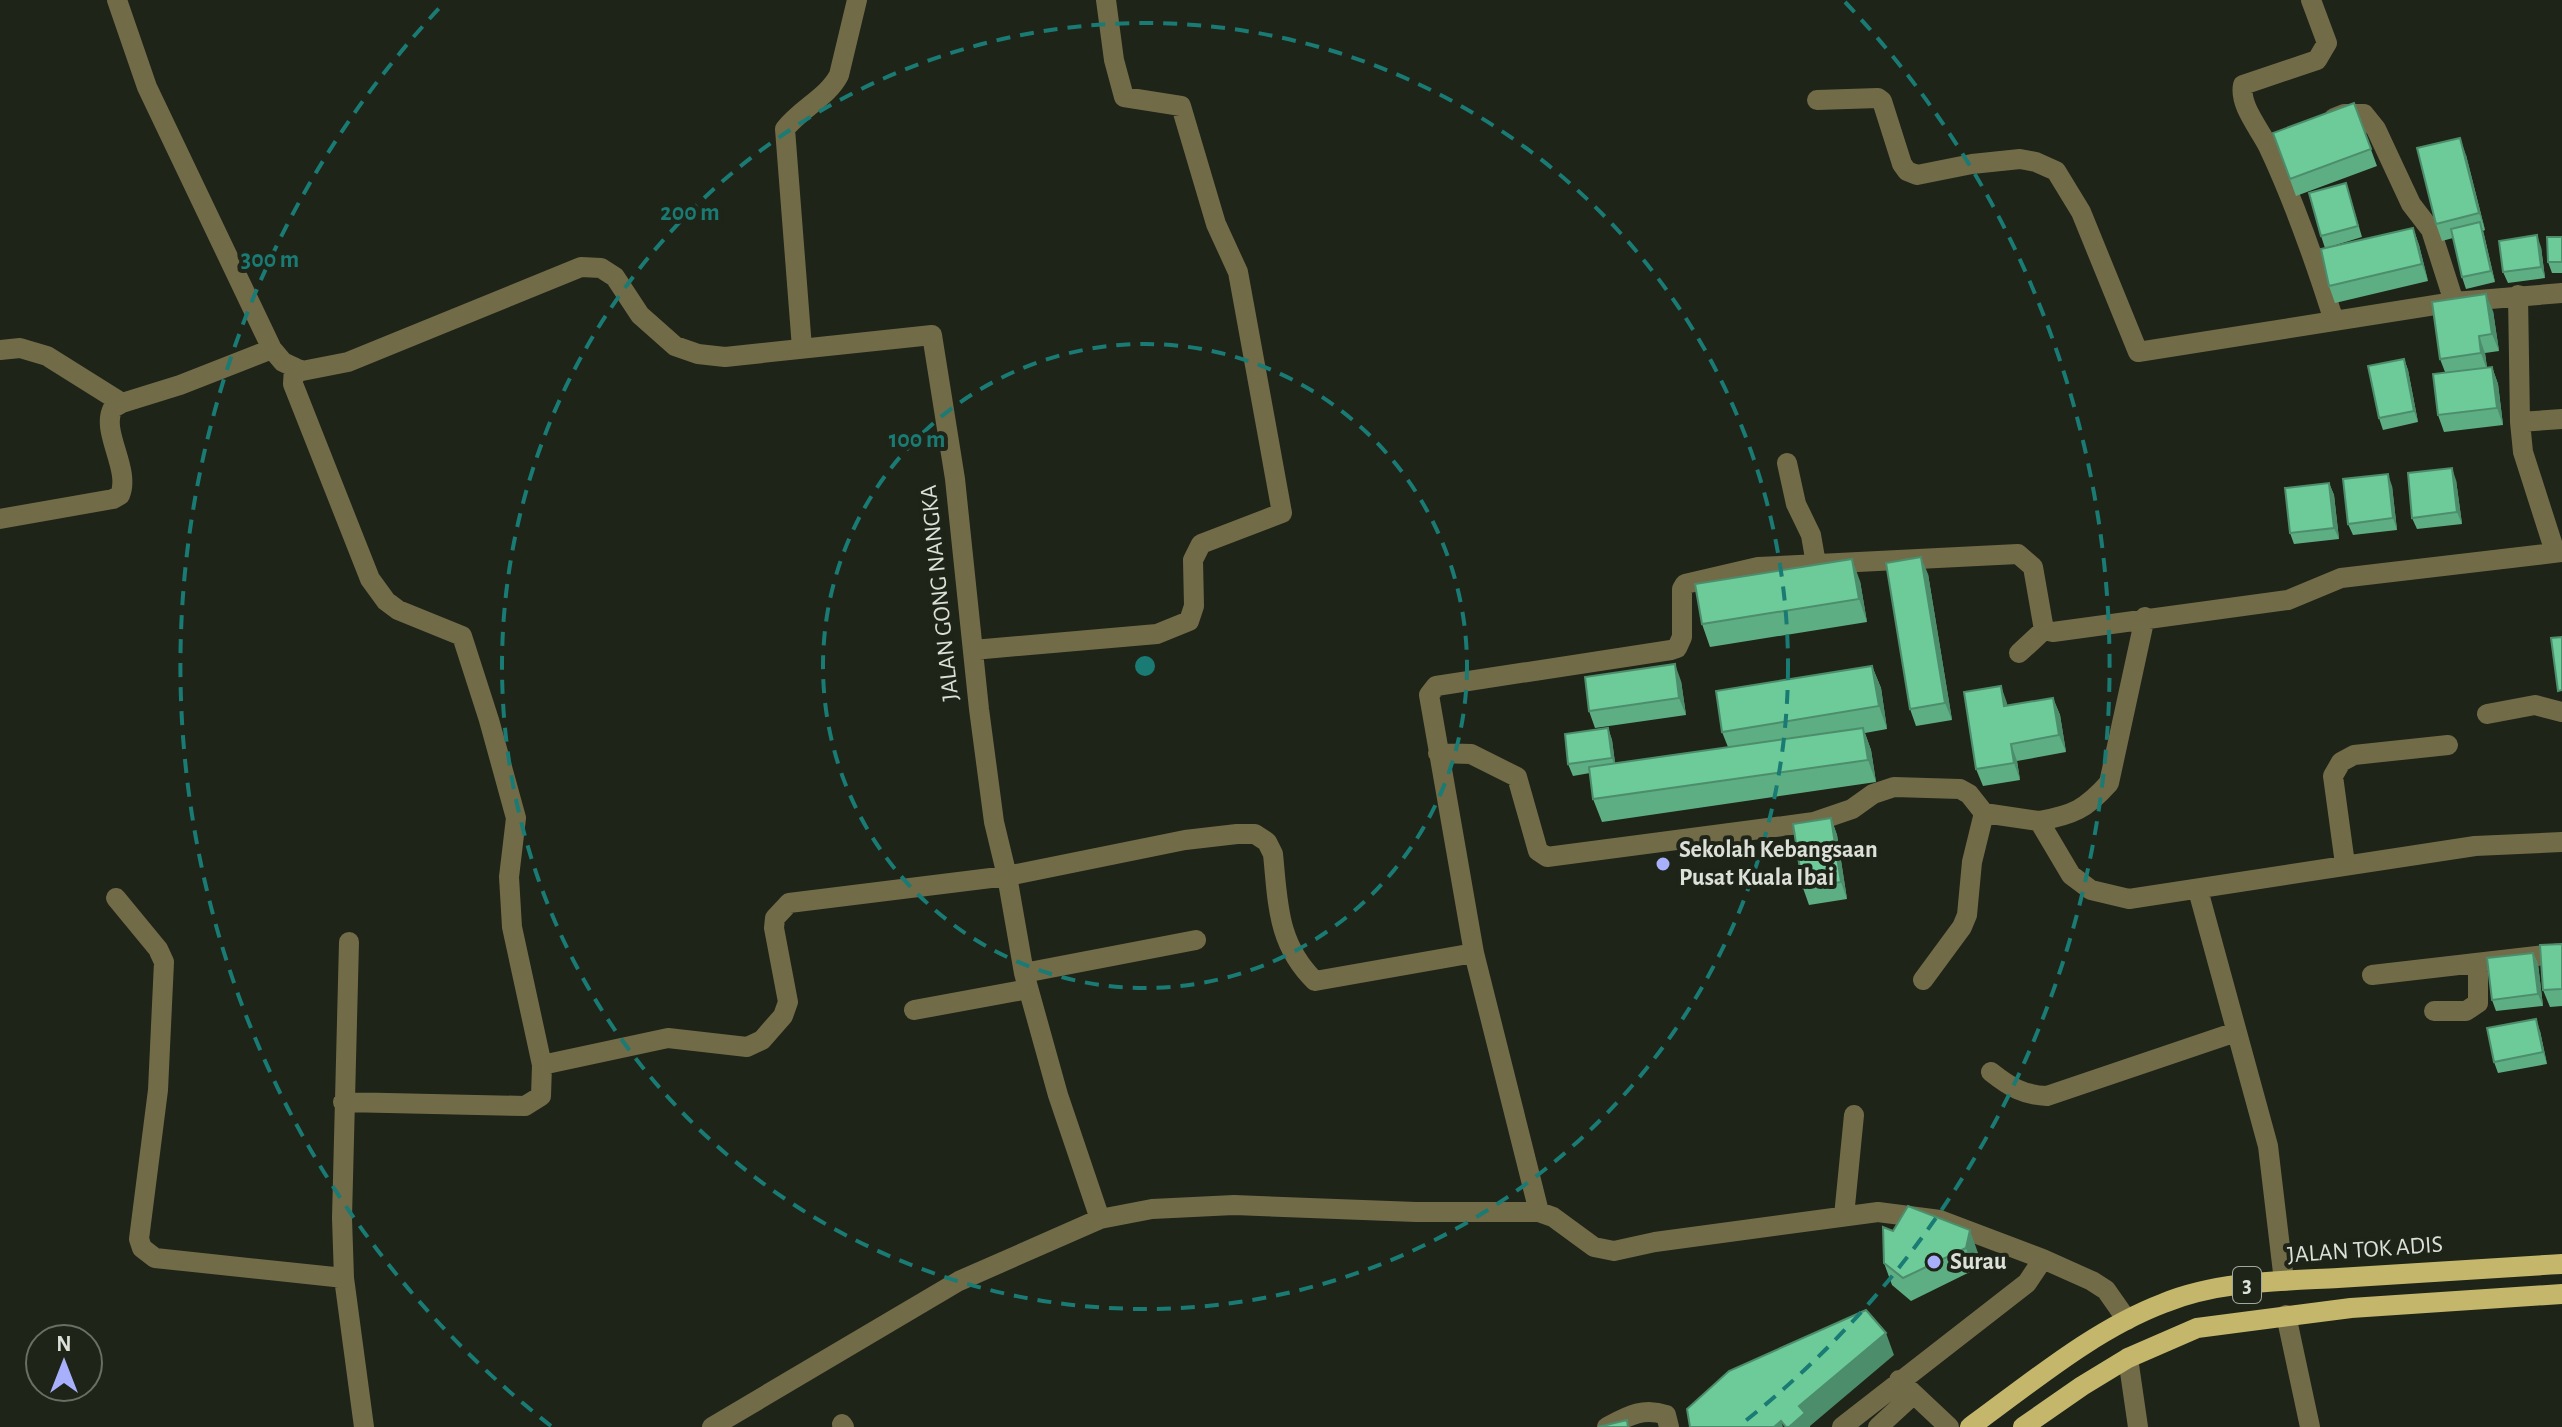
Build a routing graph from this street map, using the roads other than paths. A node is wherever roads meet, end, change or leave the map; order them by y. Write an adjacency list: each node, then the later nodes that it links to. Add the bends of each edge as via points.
1 (117, 0): 12 (street, via 147,87)
2 (857, 0): 11 (street, via 834,85 785,129)
3 (1106, 0): 24 (street, via 1124,97 1181,106 1216,224 1238,272 1282,513 1201,544 1193,560 1194,606 1189,621 1157,634)
4 (2311, 0): 10 (street, via 2327,43 2317,60 2243,85 2241,95 2274,144)
5 (1817, 100): 10 (street, via 1878,98 1902,164 1917,175 2020,159 2056,171 2081,212 2138,352)
6 (2318, 125): 9 (street, via 2344,114 2364,114 2376,129 2411,204 2431,230)
7 (2562, 293): 8 (street)
8 (2518, 295): 9 (street); 17 (street)
9 (2454, 302): 10 (street)
10 (2334, 321)
11 (802, 348): 14 (street, JALAN GONG NANGKA, via 725,357 675,346 640,315 615,277 601,268 581,267 348,362 302,371); 24 (street, JALAN GONG NANGKA, via 932,335 955,479)
12 (272, 349): 14 (street); 15 (street)
13 (0, 350): 15 (street, via 20,348 47,356)
14 (294, 367): 48 (street, via 293,384 370,579 398,610 462,636 516,818 509,877 512,927)
15 (122, 403): 19 (street, via 109,414 123,480 120,495)
16 (2562, 419): 17 (street)
17 (2520, 422): 20 (street, via 2523,452)
18 (1787, 463): 21 (street)
19 (0, 519)
20 (2559, 552): 22 (street, via 2341,578 2288,600)
21 (1816, 564): 23 (street, via 2018,554 2033,567); 29 (street, via 1758,567 1685,584 1682,637 1671,650 1436,686 1429,695)
22 (2145, 617): 23 (street); 31 (street, via 2109,783 2070,815)
23 (2044, 630): 25 (street)
24 (973, 650): 34 (street, JALAN GONG NANGKA, via 993,812)
25 (2019, 653)
26 (2562, 712): 27 (street, via 2535,705)
27 (2487, 714)
28 (2448, 745): 33 (street, via 2354,755 2341,762 2333,776)
29 (1438, 753): 30 (street, via 1471,754 1517,777 1538,851 1547,857 1814,822 1894,787 1960,789); 39 (street)
30 (1984, 813): 31 (street); 43 (street, via 1967,915)
31 (2039, 821): 35 (street, via 2071,875 2091,890 2129,899)
32 (2562, 842): 33 (street, via 2475,846)
33 (2345, 864): 35 (street)
34 (1007, 876): 39 (street, via 1185,840 1255,834 1273,854 1284,936 1315,981); 44 (street, JALAN GONG NANGKA); 48 (street, via 789,903 775,918 774,928 788,1002 762,1040 747,1047 668,1038)
35 (2198, 890): 47 (street)
36 (116, 898): 57 (street, via 164,962 142,1248 155,1258)
37 (1196, 940): 44 (street)
38 (349, 942): 50 (street)
39 (1474, 953): 52 (street)
40 (2562, 953): 41 (street)
41 (2478, 963): 42 (street); 46 (street, via 2478,1003 2466,1011)
42 (2372, 975)
43 (1923, 980)
44 (1026, 981): 45 (street); 54 (street, JALAN GONG NANGKA)
45 (914, 1010)
46 (2434, 1011)
47 (2236, 1032): 49 (street, via 2047,1096 2014,1090); 58 (street, via 2268,1146)
48 (542, 1065): 50 (street, via 541,1096 525,1106)
49 (1991, 1072)
50 (343, 1102): 57 (street)
51 (1854, 1115): 53 (street)
52 (1539, 1212): 53 (street, via 1594,1247 1614,1251); 54 (street, via 1234,1205 1152,1209)
53 (1844, 1216): 55 (street, via 1878,1212 1940,1220)
54 (1100, 1219): 66 (street, via 959,1281)
55 (2043, 1259): 61 (street, via 2106,1290); 63 (street, via 2027,1283)
56 (2562, 1264): 58 (main road, JALAN TOK ADIS / 3)
57 (344, 1278): 65 (street)
58 (2284, 1281): 61 (main road, JALAN TOK ADIS / 3, via 2208,1290 2166,1301)
59 (2562, 1294): 60 (main road, 3)
60 (2286, 1315): 62 (main road, 3, via 2197,1328); 74 (street)
61 (2127, 1320): 72 (main road, JALAN TOK ADIS / 3)
62 (2128, 1358): 64 (main road, 3); 73 (street)
63 (1907, 1387): 69 (street); 70 (street); 71 (street)
64 (2032, 1424)
65 (364, 1427)
66 (712, 1427)
67 (1607, 1427): 68 (street, via 1650,1410 1666,1415)
68 (1669, 1427)
69 (1842, 1427)
70 (1878, 1427)
71 (1949, 1427)
72 (1970, 1427)
73 (2138, 1427)
74 (2310, 1427)

